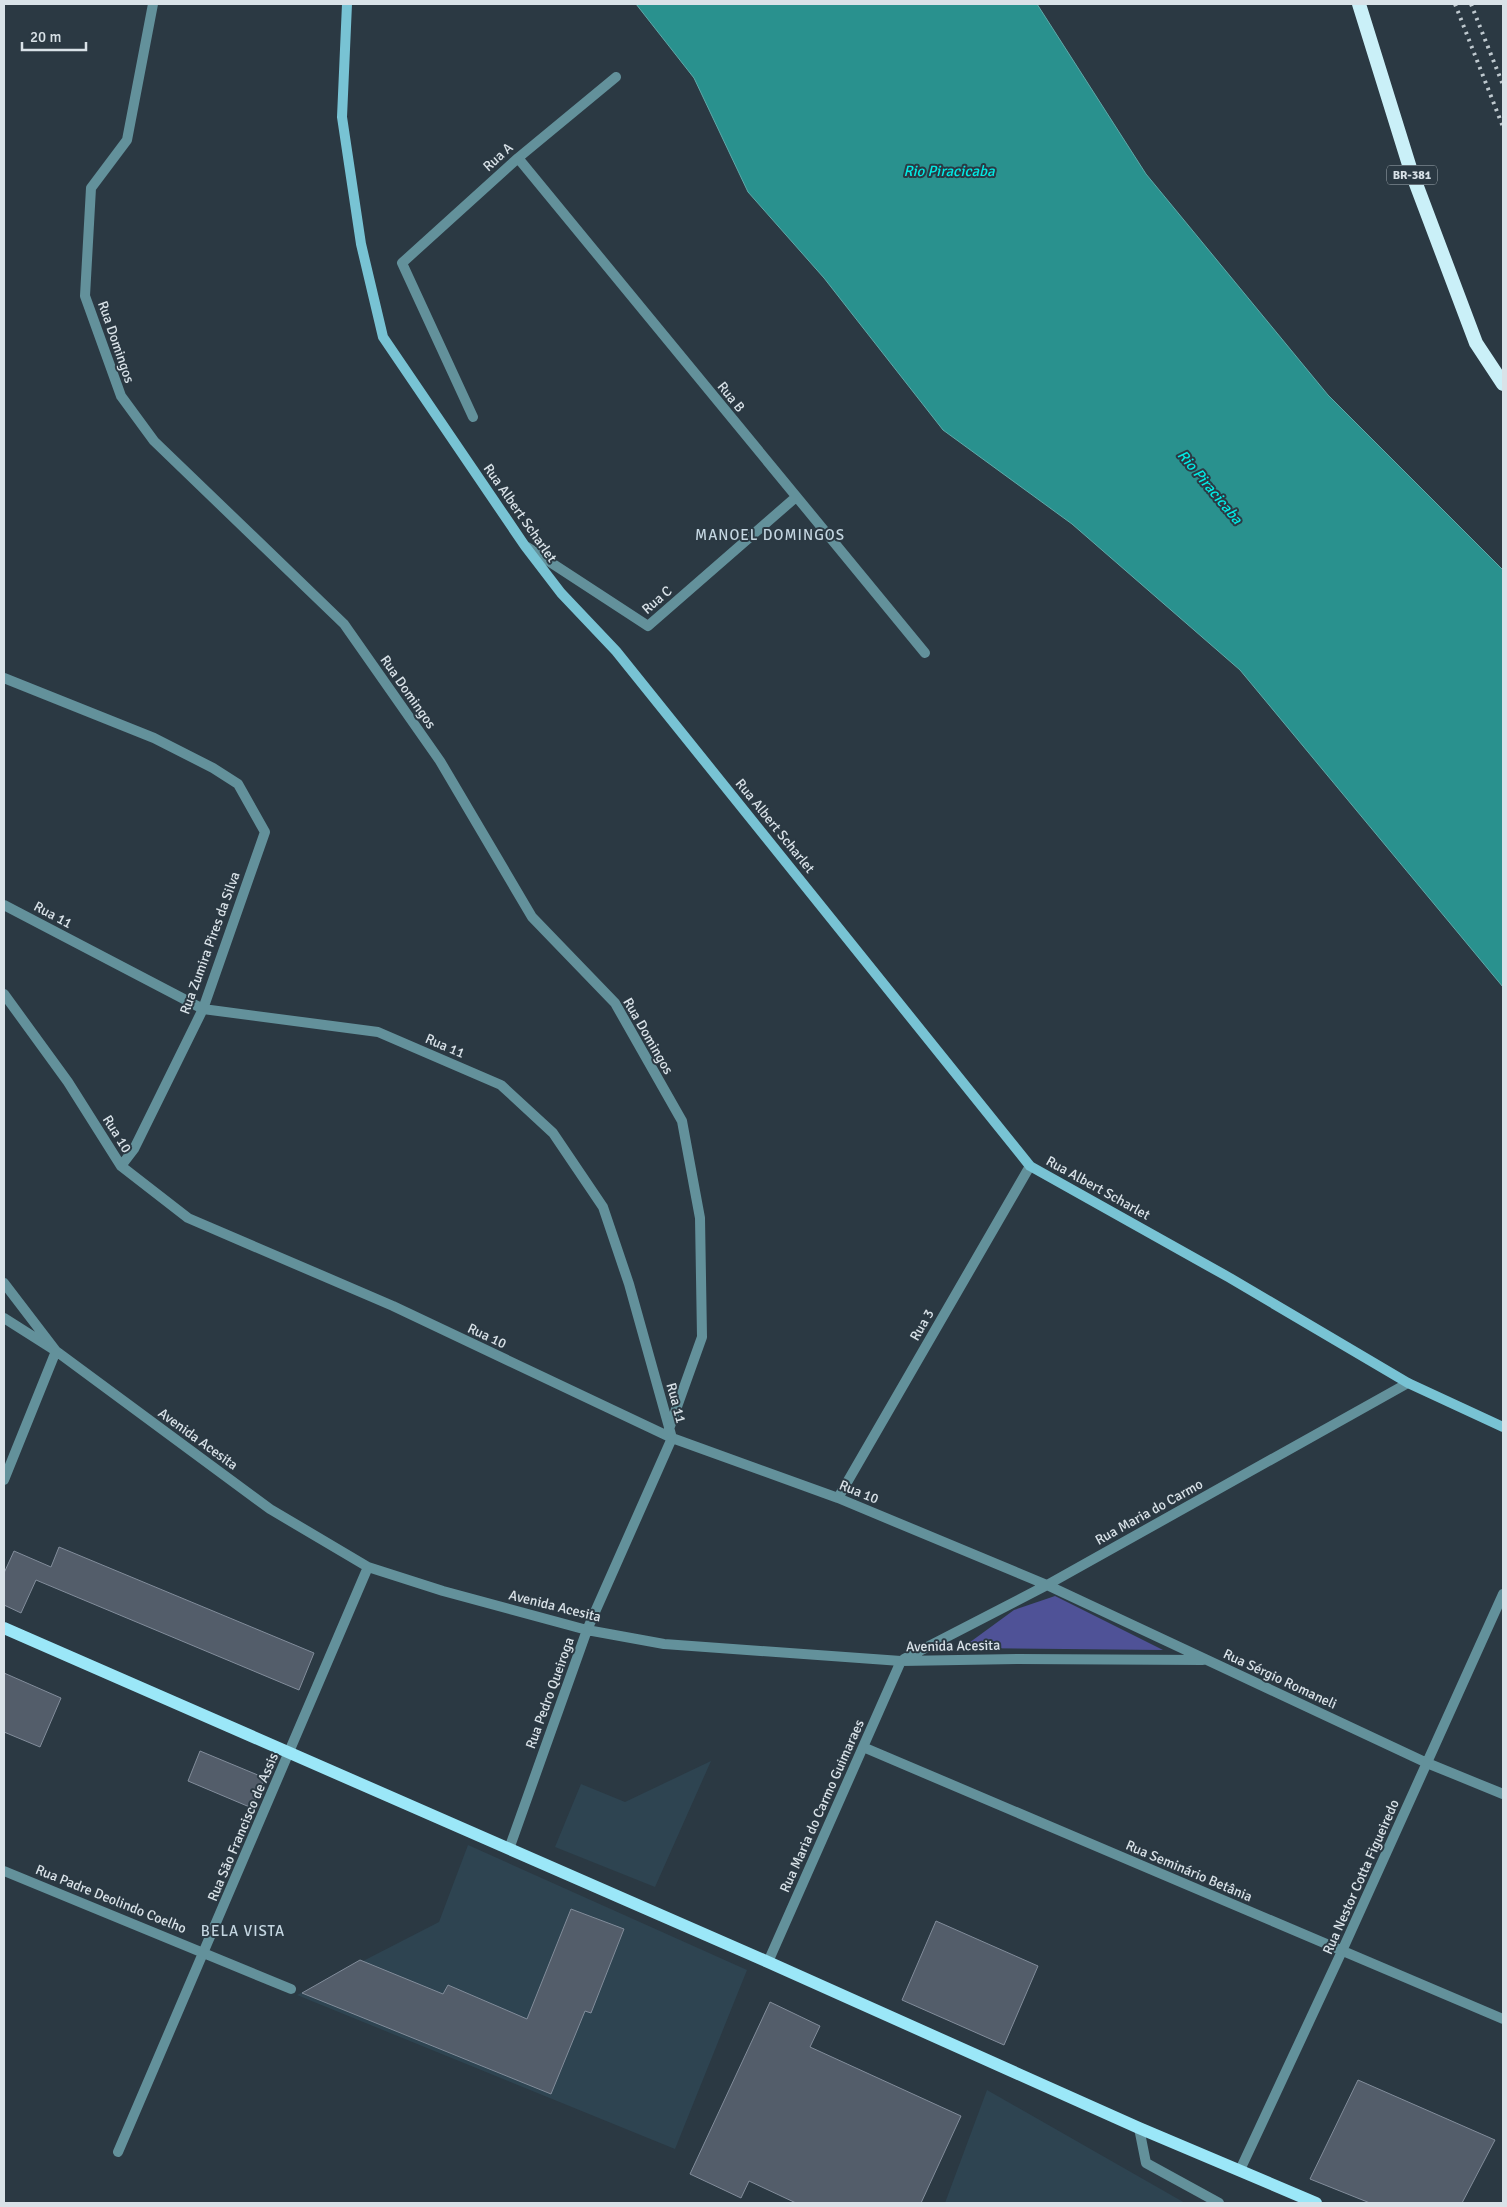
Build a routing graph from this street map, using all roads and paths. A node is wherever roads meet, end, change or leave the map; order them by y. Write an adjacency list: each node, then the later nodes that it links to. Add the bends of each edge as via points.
1 (153, 4): 22 (street, Rua Domingos, via 127,140 91,188 85,296 121,396 154,441 344,624 440,761 532,916 615,1003 682,1121 700,1218 702,1337)
2 (347, 4): 9 (main road, Rua Albert Scharlet, via 342,117 361,244 383,337)
3 (1359, 4): 6 (highway, BR-381, via 1410,168 1469,324 1476,342)
4 (616, 77): 5 (street, Rua A)
5 (518, 158): 7 (street, Rua A, via 402,263); 8 (street, Rua B)
6 (1503, 384)
7 (473, 417)
8 (796, 497): 9 (street, Rua C, via 648,626); 10 (street, Rua B)
9 (524, 546): 16 (main road, Rua Albert Scharlet, via 561,593 616,651)
10 (925, 653)
11 (4, 678): 14 (street, Rua Zumira Pires da Silva, via 154,738 238,784 265,832)
12 (4, 905): 14 (street, Rua 11)
13 (4, 994): 15 (street, Rua 10, via 68,1082)
14 (203, 1009): 15 (street, Rua Zumira Pires da Silva, via 134,1149); 22 (street, Rua 11, via 378,1032 501,1085 553,1133 603,1207 630,1284)
15 (121, 1166): 22 (street, Rua 10, via 188,1218 393,1306)
16 (1030, 1166): 20 (main road, Rua Albert Scharlet); 24 (street, Rua 3)
17 (4, 1282): 19 (street, Avenida Acesita)
18 (4, 1318): 19 (street)
19 (56, 1351): 23 (street); 25 (street, Avenida Acesita, via 270,1509)
20 (1408, 1383): 21 (main road, Rua Albert Scharlet); 26 (street, Rua Maria do Carmo)
21 (1503, 1427)
22 (670, 1433): 24 (street, Rua 10); 29 (street, Rua Pedro Queiroga)
23 (4, 1480)
24 (838, 1498): 26 (street, Rua 10)
25 (368, 1567): 29 (street, Avenida Acesita); 33 (street, Rua São Francisco de Assis)
26 (1047, 1584): 30 (street, Rua Sérgio Romaneli); 31 (street, Rua Maria do Carmo)
27 (1503, 1594): 34 (street, Rua Nestor Cotta Figueiredo)
28 (4, 1628): 33 (main road)
29 (587, 1630): 31 (street, Avenida Acesita, via 664,1644); 36 (street, Rua Pedro Queiroga)
30 (1206, 1660): 31 (street, Avenida Acesita); 34 (street, Rua Sérgio Romaneli)
31 (901, 1661): 32 (street, Rua Maria do Carmo Guimaraes)
32 (864, 1746): 39 (street, Rua Seminário Betânia); 40 (street, Rua Maria do Carmo Guimaraes)
33 (289, 1753): 36 (main road); 38 (street, Rua São Francisco de Assis)
34 (1427, 1762): 35 (street, Rua Sérgio Romaneli); 39 (street, Rua Nestor Cotta Figueiredo)
35 (1503, 1794)
36 (509, 1849): 40 (main road)
37 (4, 1871): 38 (street, Rua Padre Deolindo Coelho)
38 (205, 1952): 41 (street, Rua Padre Deolindo Coelho); 44 (street, Rua São Francisco de Assis)
39 (1342, 1952): 42 (street, Rua Seminário Betânia); 45 (street, Rua Nestor Cotta Figueiredo)
40 (768, 1962): 43 (main road)
41 (291, 1989)
42 (1503, 2019)
43 (1139, 2128): 45 (main road); 46 (street, via 1146,2163)
44 (118, 2152)
45 (1240, 2170): 47 (main road)
46 (1219, 2203)
47 (1316, 2203)

